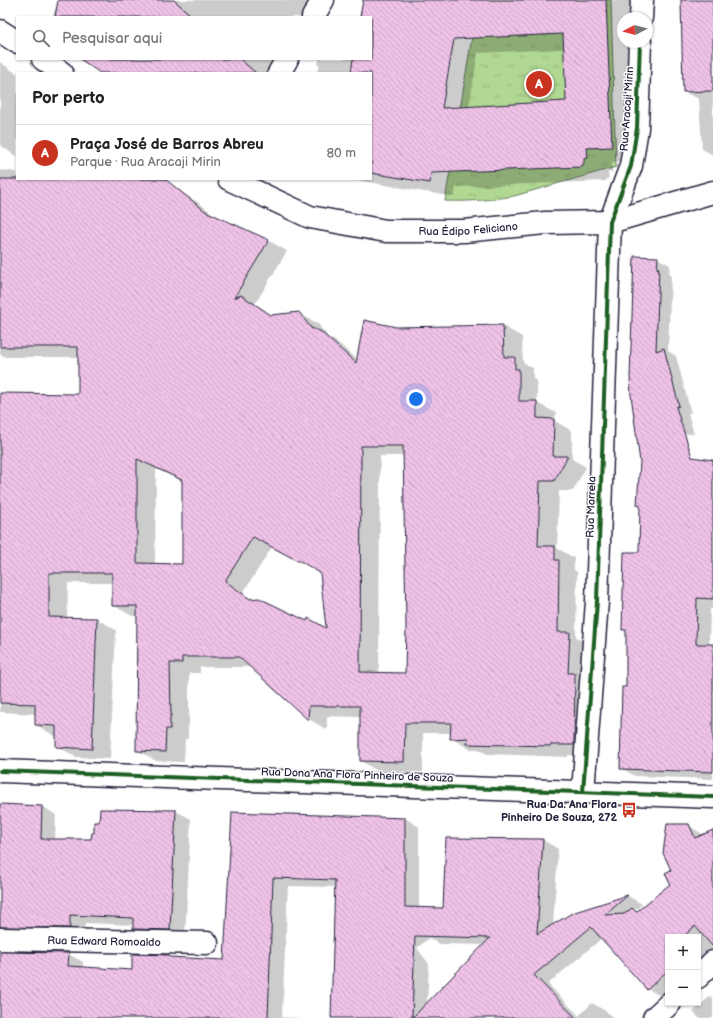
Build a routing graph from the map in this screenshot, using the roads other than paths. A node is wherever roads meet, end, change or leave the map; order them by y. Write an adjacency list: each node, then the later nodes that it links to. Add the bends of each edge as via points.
1 (323, 0): 4 (street)
2 (642, 0): 3 (street)
3 (641, 12)
4 (314, 16)
5 (0, 32): 6 (street)
6 (16, 41)
7 (640, 48): 14 (street, Rua Aracaji Mirin, via 637,128 631,166)
8 (44, 60): 10 (street)
9 (286, 60): 11 (street)
10 (61, 72)
11 (280, 72)
12 (231, 180): 14 (street, Rua Édipo Feliciano, via 310,217 386,231 464,231 545,223)
13 (713, 192): 14 (street, Rua Édipo Feliciano)
14 (610, 222): 16 (street, Rua Marrela, via 597,601)
15 (0, 771): 16 (street, Rua Dona Ana Flora Pinheiro de Souza)
16 (584, 792): 17 (street, Rua Dona Ana Flora Pinheiro de Souza)
17 (713, 797)
18 (0, 939): 19 (street, Rua Edward Romoaldo)
19 (207, 943)
20 (713, 962): 21 (street)
21 (701, 974)
22 (667, 1006): 23 (street)
23 (654, 1018)

